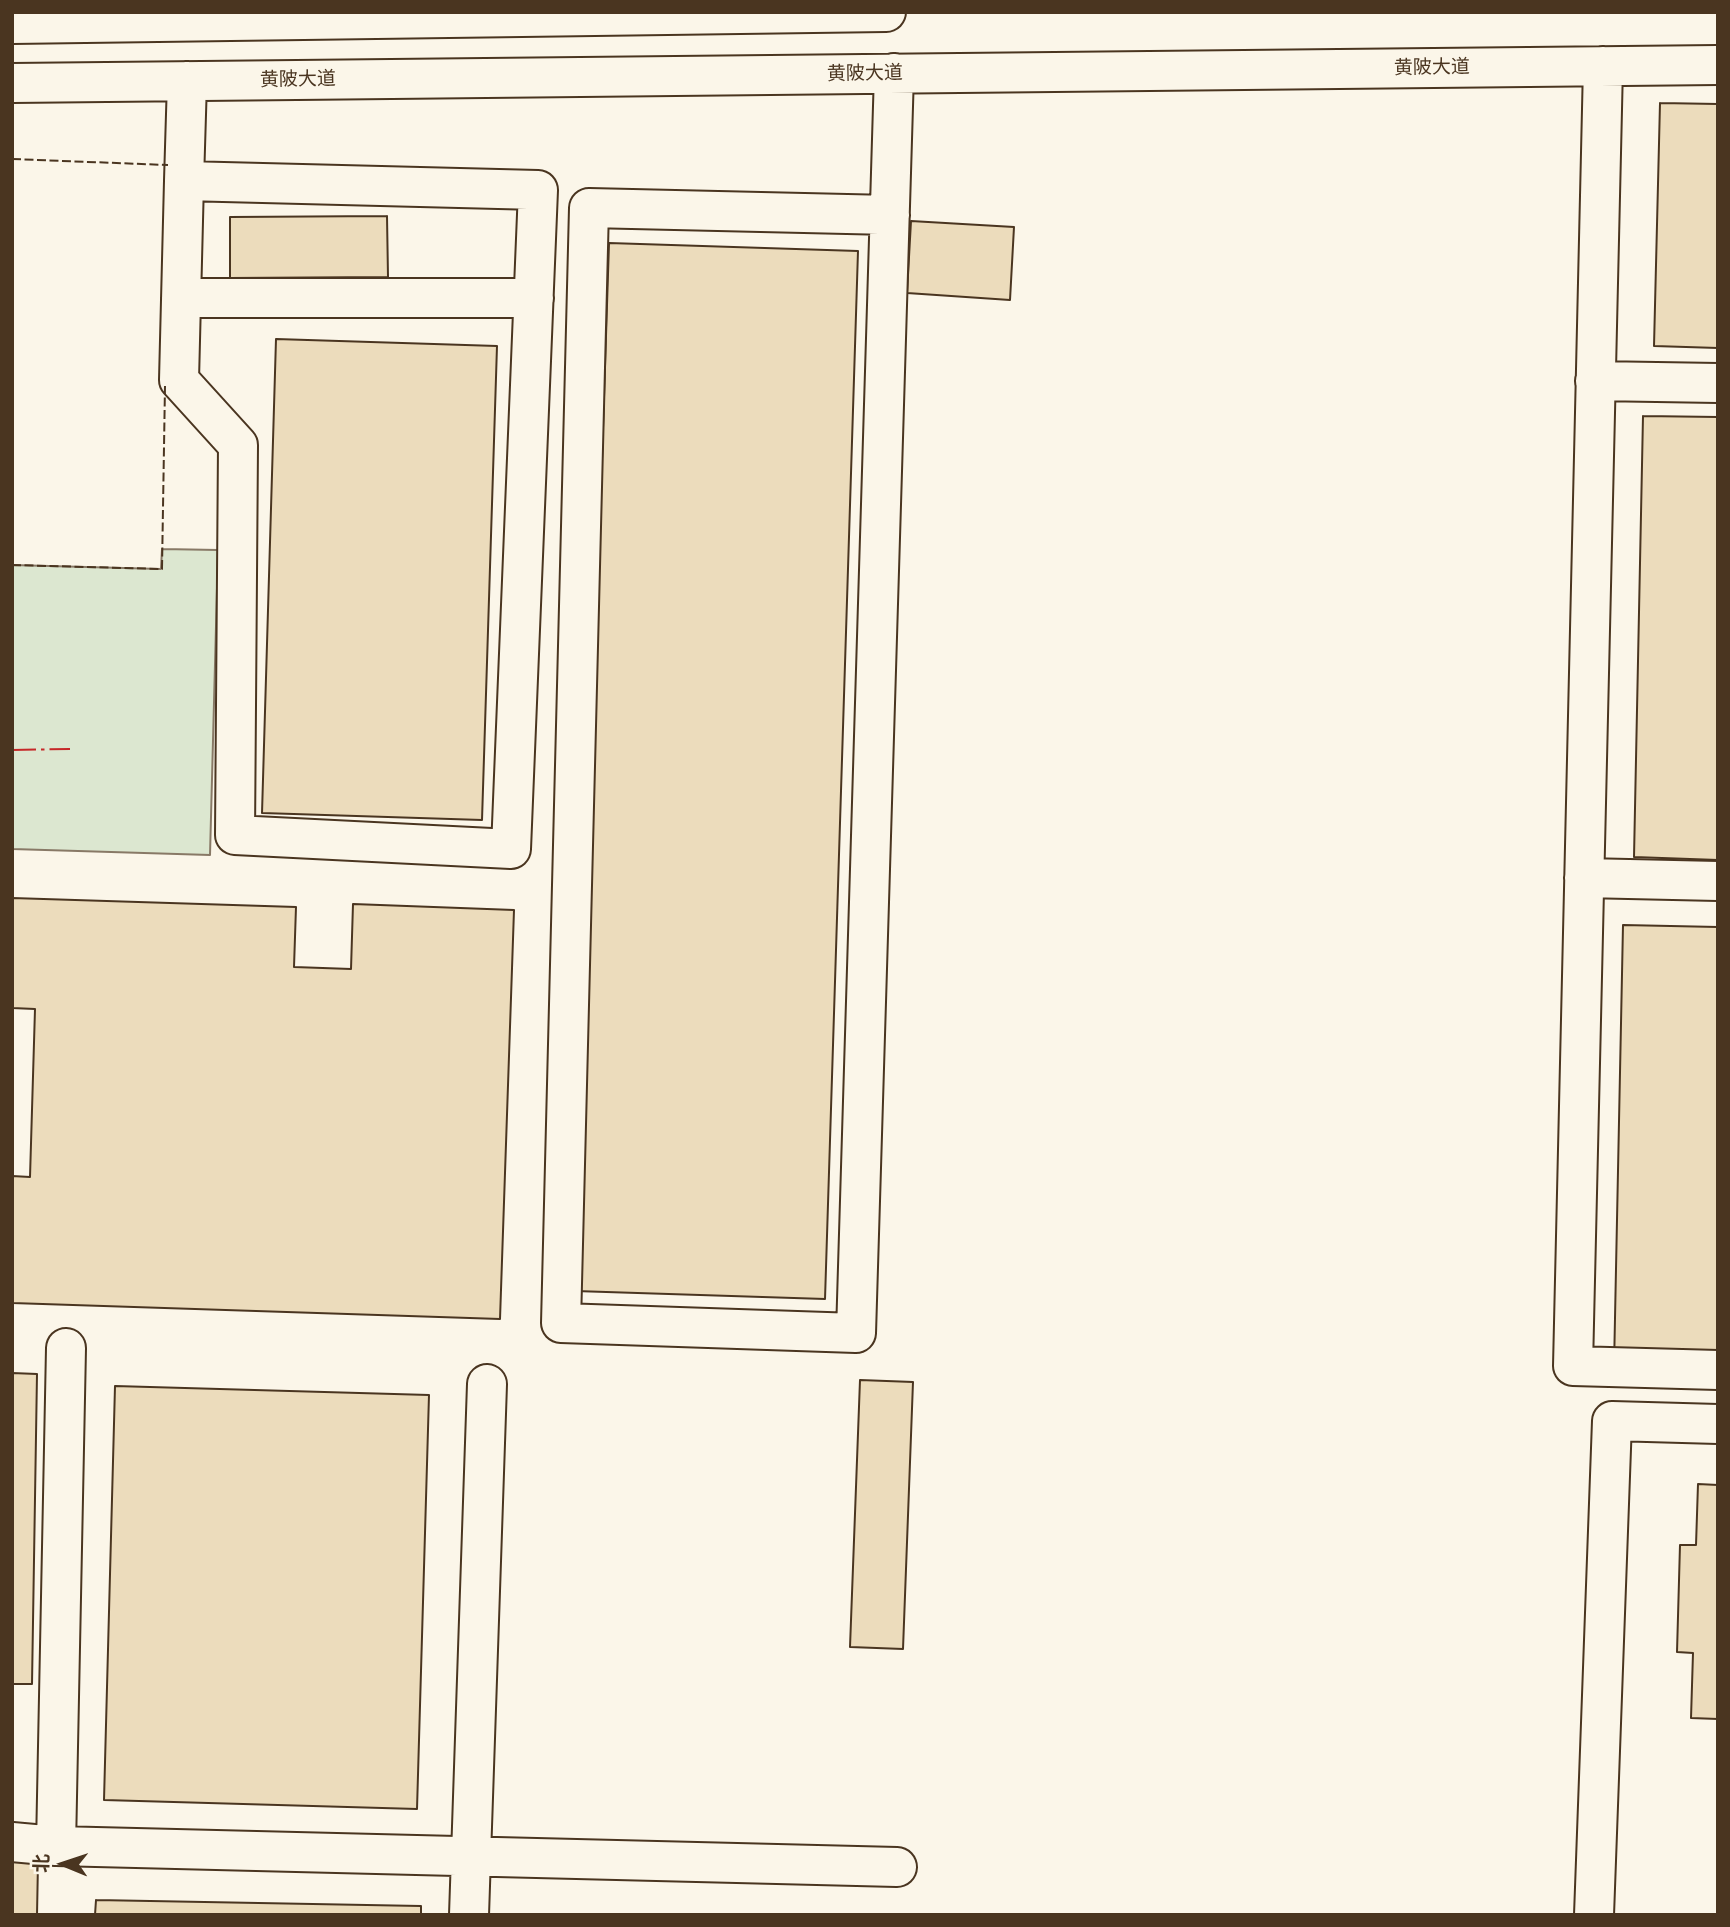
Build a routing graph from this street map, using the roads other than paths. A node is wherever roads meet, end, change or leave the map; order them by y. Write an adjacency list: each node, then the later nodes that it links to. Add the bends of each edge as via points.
1 (886, 12): 2 (street)
2 (600, 14): 3 (street)
3 (12, 23)
4 (1718, 65): 5 (street, 黄陂大道)
5 (1603, 66): 6 (street, 黄陂大道); 13 (street)
6 (894, 74): 7 (street, 黄陂大道); 10 (street)
7 (187, 81): 8 (street, 黄陂大道); 9 (street)
8 (12, 83)
9 (184, 181): 11 (street); 12 (street, via 538,190)
10 (890, 215): 10 (street, via 856,1333 561,1323 589,208)
11 (181, 298): 12 (street); 12 (street, via 179,380 238,445 235,835 511,849)
12 (534, 298)
13 (1595, 381): 14 (street); 15 (street)
14 (1718, 383)
15 (1584, 878): 16 (street); 18 (street, via 1573,1366)
16 (1718, 881)
17 (66, 1348): 22 (street)
18 (1718, 1370)
19 (487, 1384): 23 (street)
20 (1718, 1424): 26 (street, via 1612,1421)
21 (12, 1842): 22 (street)
22 (56, 1846): 23 (street)
23 (471, 1856): 24 (street); 25 (street)
24 (897, 1867)
25 (469, 1915)
26 (1594, 1915)

